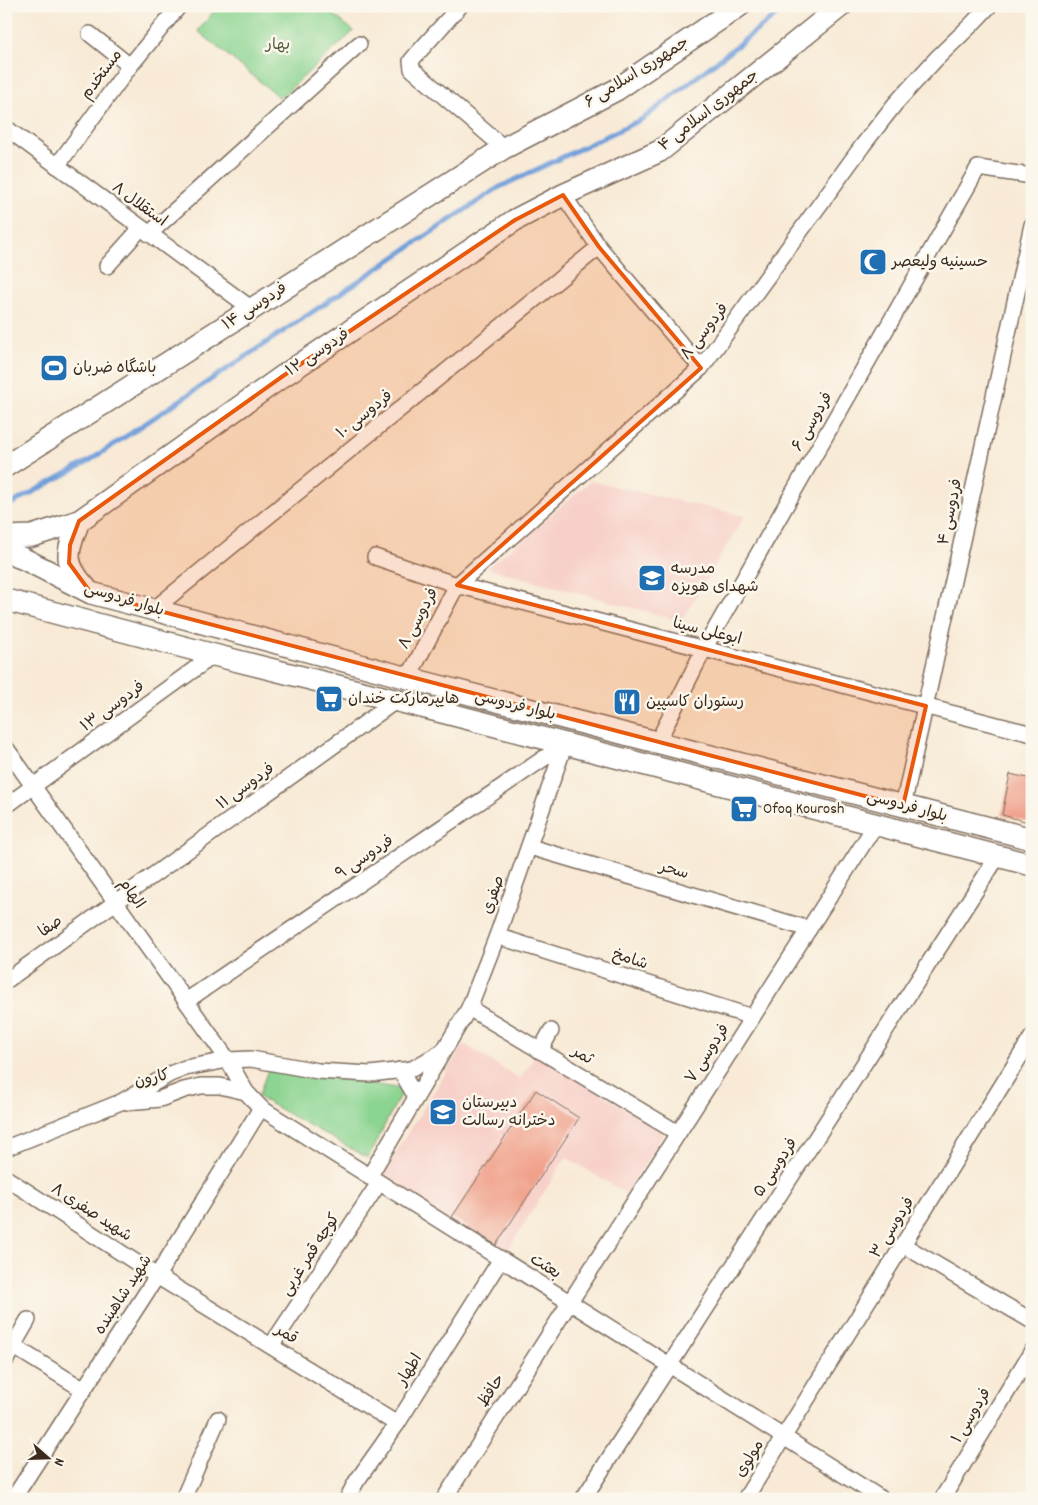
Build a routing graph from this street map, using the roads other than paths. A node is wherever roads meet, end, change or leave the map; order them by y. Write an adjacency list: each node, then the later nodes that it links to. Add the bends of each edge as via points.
1 (179, 6): 8 (street, مستخدم)
2 (460, 6): 10 (street, via 411,61 412,69)
3 (739, 6): 10 (main road, جمهوری اسلامی ۶, via 616,90)
4 (841, 6): 13 (main road, جمهوری اسلامی ۴, via 660,151)
5 (989, 6): 19 (street, فردوسی ۸, via 895,104)
6 (90, 34): 8 (street)
7 (359, 44): 15 (street)
8 (130, 66): 11 (street, مستخدم)
9 (6, 128): 11 (street, استقلال ۸)
10 (504, 148): 18 (main road, فردوسی ۱۴)
11 (57, 166): 15 (street, استقلال ۸)
12 (1032, 176): 29 (street, فردوسی ۶, via 978,168)
13 (563, 195): 16 (street); 21 (main road, فردوسی ۱۲, via 515,220 292,370)
14 (1032, 226): 33 (street, فردوسی ۴)
15 (145, 231): 17 (street); 18 (street, استقلال ۸)
16 (600, 247): 19 (street); 28 (street, فردوسی ۱۰)
17 (107, 266)
18 (252, 309): 20 (main road, فردوسی ۱۴)
19 (701, 368): 25 (street, فردوسی ۸)
20 (6, 466)
21 (79, 521): 22 (main road, فردوسی ۱۲, via 32,536); 26 (main road, via 70,545 69,563 76,577)
22 (6, 537)
23 (6, 552): 26 (main road, بلوار فردوسی)
24 (376, 557): 25 (street, ابوعلی سینا)
25 (457, 584): 29 (street, ابوعلی سینا); 31 (street, فردوسی ۸)
26 (91, 593): 28 (main road, بلوار فردوسی)
27 (6, 600): 30 (main road, بلوار فردوسی)
28 (153, 610): 31 (main road, بلوار فردوسی)
29 (704, 650): 33 (street, ابوعلی سینا); 35 (street, فردوسی ۶)
30 (214, 655): 32 (main road, بلوار فردوسی); 38 (street, فردوسی ۱۳)
31 (408, 678): 35 (main road, بلوار فردوسی)
32 (396, 700): 36 (main road, بلوار فردوسی); 46 (street, فردوسی ۱۱)
33 (926, 706): 34 (street, ابوعلی سینا); 40 (street, فردوسی ۴)
34 (1032, 734)
35 (657, 742): 40 (main road, بلوار فردوسی)
36 (565, 744): 41 (main road, بلوار فردوسی); 43 (street, صفری); 50 (street, فردوسی ۹)
37 (6, 748): 38 (street, الهام)
38 (34, 787): 39 (street, فردوسی ۱۳); 46 (street, الهام)
39 (6, 806)
40 (904, 806): 42 (main road, بلوار فردوسی)
41 (876, 824): 44 (main road, بلوار فردوسی); 47 (street, فردوسی ۷)
42 (1032, 839)
43 (530, 847): 47 (street, سحر); 48 (street, صفری)
44 (998, 856): 45 (main road, بلوار فردوسی); 77 (street, فردوسی ۵)
45 (1032, 865)
46 (116, 902): 49 (street, صفا); 50 (street, الهام)
47 (809, 928): 52 (street, فردوسی ۷)
48 (498, 936): 51 (street, صفری); 52 (street, شامخ)
49 (6, 981)
50 (186, 1001): 57 (street, الهام)
51 (469, 1008): 55 (street, ثمر); 56 (street, صفری)
52 (752, 1017): 63 (street, فردوسی ۷)
53 (551, 1031): 55 (street)
54 (1032, 1037): 67 (street, فردوسی ۳)
55 (540, 1051): 63 (street, ثمر)
56 (442, 1052): 58 (street, کارون, via 412,1069); 60 (street, صفری)
57 (228, 1060): 58 (street, کارون, via 251,1059 318,1071 370,1074); 59 (street, الهام); 61 (street, کارون, via 185,1068)
58 (400, 1070): 60 (street)
59 (246, 1092): 61 (street, کارون, via 220,1086 201,1086 160,1098); 62 (street, بعثت)
60 (416, 1097): 66 (street, کوچه قمر غربی)
61 (121, 1102): 64 (street)
62 (261, 1108): 66 (street, بعثت); 69 (street, شهید شاهبنده)
63 (678, 1133): 70 (street, فردوسی ۷)
64 (6, 1148)
65 (6, 1178): 69 (street, شهید صفری ۸)
66 (374, 1180): 68 (street, بعثت); 74 (street, کوچه قمر غربی)
67 (903, 1245): 72 (street); 81 (street, فردوسی ۳)
68 (501, 1259): 70 (street, بعثت); 80 (street, اطهار)
69 (157, 1276): 74 (street, قمر); 78 (street, شهید شاهبنده)
70 (569, 1302): 77 (street, بعثت); 85 (street, حافظ)
71 (28, 1320): 73 (street)
72 (1032, 1321)
73 (13, 1346): 76 (street); 78 (street)
74 (271, 1346): 80 (street, قمر)
75 (1032, 1351): 89 (street, فردوسی ۱)
76 (6, 1360)
77 (669, 1365): 81 (street, بعثت); 86 (street, فردوسی ۵)
78 (84, 1390): 82 (street, شهید شاهبنده)
79 (218, 1419): 83 (street)
80 (397, 1424): 84 (street, اطهار)
81 (784, 1437): 87 (street, مولوی); 88 (street, بعثت)
82 (12, 1499)
83 (183, 1499)
84 (347, 1499)
85 (444, 1499)
86 (583, 1499)
87 (745, 1499)
88 (882, 1499)
89 (942, 1499)

